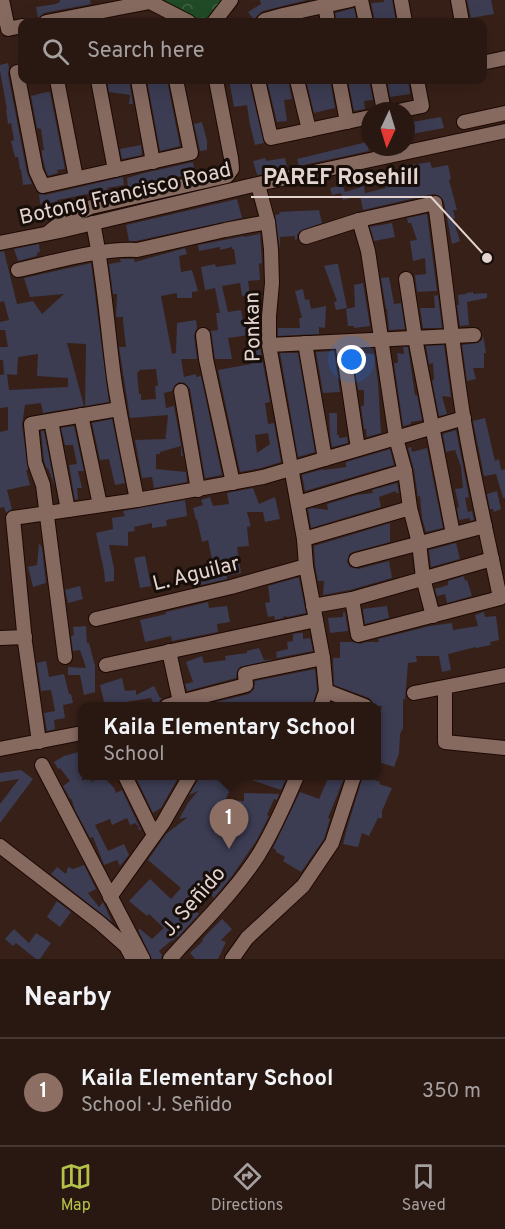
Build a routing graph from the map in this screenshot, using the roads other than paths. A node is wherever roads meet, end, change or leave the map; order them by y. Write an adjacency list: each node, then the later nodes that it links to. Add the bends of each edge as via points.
1 (2, 0): 17 (street, via 8,29)
2 (231, 0): 11 (street)
3 (351, 0): 8 (street)
4 (362, 0): 14 (street)
5 (401, 0): 15 (street)
6 (458, 0): 16 (street)
7 (150, 1): 9 (street); 10 (street)
8 (325, 5): 12 (street); 13 (street)
9 (90, 18)
10 (182, 18)
11 (217, 18)
12 (287, 18)
13 (327, 18)
14 (365, 18)
15 (404, 18)
16 (461, 18)
17 (18, 27)
18 (505, 58): 19 (street)
19 (487, 62)
20 (19, 84): 41 (street, via 36,171 43,186)
21 (58, 84): 41 (street)
22 (99, 84): 40 (street)
23 (139, 84): 39 (street)
24 (177, 84): 39 (street, via 191,153)
25 (217, 84): 46 (street, via 231,158 232,169 227,176 90,207 64,219)
26 (259, 84): 37 (street, via 271,138)
27 (298, 84): 37 (street)
28 (340, 84): 35 (street)
29 (379, 84): 31 (street)
30 (418, 84): 32 (street, via 422,106)
31 (382, 102)
32 (415, 107)
33 (505, 113): 36 (street)
34 (361, 119): 35 (street)
35 (347, 122): 37 (street)
36 (464, 122)
37 (309, 130)
38 (505, 132): 42 (street, Botong Francisco Road)
39 (153, 162): 40 (street)
40 (115, 170): 41 (street)
41 (76, 178)
42 (258, 184): 44 (street, Ponkan); 45 (street, Botong Francisco Road)
43 (359, 220): 47 (street); 54 (street, via 435,203); 56 (street, via 368,251)
44 (268, 222): 49 (street, via 137,250); 59 (street, Ponkan, via 272,249)
45 (93, 223): 46 (street, Botong Francisco Road); 49 (street)
46 (48, 234): 48 (street, Botong Francisco Road)
47 (306, 237)
48 (0, 243)
49 (99, 253): 50 (street); 61 (street)
50 (18, 270)
51 (406, 279): 55 (street)
52 (474, 335): 54 (street)
53 (203, 336): 71 (street)
54 (452, 336): 55 (street); 63 (street)
55 (415, 338): 56 (street); 65 (street)
56 (381, 340): 57 (street); 66 (street)
57 (342, 342): 58 (street); 67 (street)
58 (305, 344): 59 (street); 68 (street)
59 (269, 345): 69 (street, Ponkan)
60 (181, 391): 72 (street)
61 (118, 409): 62 (street); 73 (street)
62 (81, 416): 64 (street); 75 (street)
63 (464, 418): 65 (street); 79 (street)
64 (51, 421): 77 (street); 78 (street, via 31,424 34,463 43,485)
65 (432, 428): 66 (street); 80 (street)
66 (396, 438): 67 (street); 70 (street)
67 (358, 449): 68 (street)
68 (325, 459): 69 (street)
69 (291, 469): 71 (street); 74 (street, Ponkan)
70 (405, 471): 74 (street); 76 (street)
71 (232, 483): 72 (street)
72 (198, 490): 73 (street)
73 (137, 500): 75 (street)
74 (298, 503): 81 (street, Ponkan)
75 (100, 505): 77 (street)
76 (410, 508): 81 (street); 82 (street)
77 (68, 510): 78 (street)
78 (47, 514): 91 (street, via 13,518); 94 (street)
79 (485, 526): 80 (street); 83 (street)
80 (453, 534): 82 (street)
81 (304, 539): 85 (street, Ponkan)
82 (418, 543): 84 (street); 86 (street)
83 (492, 559): 86 (street); 89 (street, via 500,598)
84 (356, 560)
85 (306, 566): 88 (street); 90 (street, L. Aguilar)
86 (423, 578): 87 (street); 89 (street)
87 (352, 599): 88 (street); 89 (street, via 358,635)
88 (315, 613): 93 (street); 95 (street)
89 (434, 616)
90 (96, 619)
91 (25, 637): 92 (street); 106 (street)
92 (0, 638)
93 (169, 651): 96 (street); 101 (street)
94 (65, 657)
95 (323, 658): 99 (street); 102 (street, via 246,674 246,686)
96 (106, 665)
97 (505, 675): 98 (street)
98 (445, 688): 100 (street); 107 (street, via 445,742)
99 (326, 691): 103 (street); 104 (street)
100 (414, 693)
101 (173, 702)
102 (181, 702)
103 (322, 702)
104 (355, 702)
105 (78, 733): 106 (street)
106 (39, 742): 108 (street)
107 (505, 748)
108 (0, 749)
109 (42, 765): 116 (street)
110 (127, 780): 114 (street)
111 (188, 780): 114 (street)
112 (295, 780): 119 (street, J. Señido, via 259,854)
113 (353, 780): 120 (street, via 332,843 303,886 247,938)
114 (154, 835): 116 (street)
115 (0, 846): 117 (street, via 100,923 126,946)
116 (110, 897): 118 (street)
117 (133, 959)
118 (143, 959)
119 (170, 959)
120 (232, 959)

